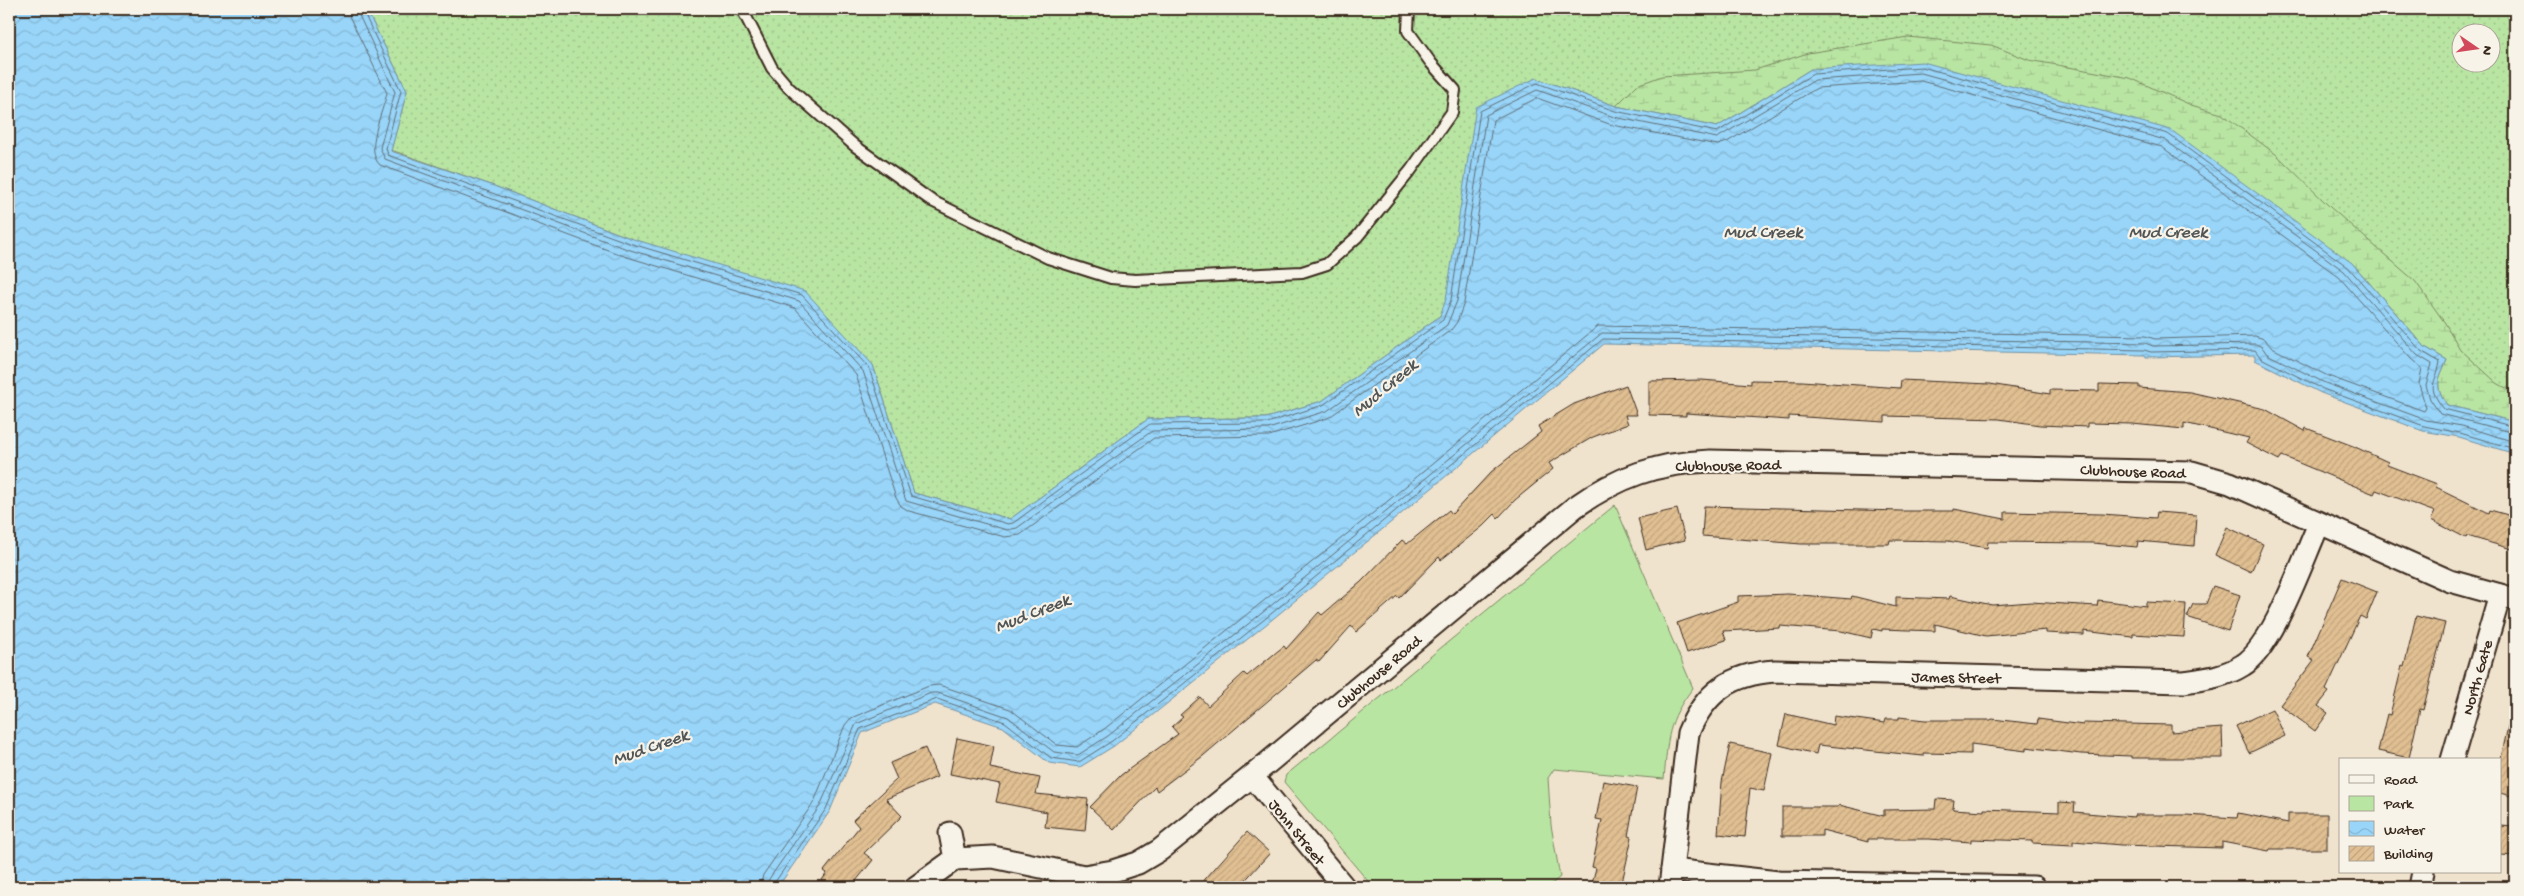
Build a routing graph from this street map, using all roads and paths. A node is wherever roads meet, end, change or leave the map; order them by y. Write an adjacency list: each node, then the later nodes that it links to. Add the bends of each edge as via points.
1 (742, 9): 2 (lane, via 772,68 789,88 855,146 932,201 1048,258 1111,278 1135,280 1302,272 1327,264 1357,238 1411,170 1454,105 1455,90 1408,31)
2 (1409, 9)
3 (2319, 524): 4 (street, Clubhouse Road, via 2450,581); 6 (street, Clubhouse Road, via 2230,483 2178,470 1710,461 1649,468 1602,488 1575,507); 10 (street, James Street, via 2268,639 2244,664 2219,677 2184,682 1775,671 1754,672 1728,683 1706,700 1696,713 1688,733)
4 (2508, 597): 5 (street, North Gate)
5 (2453, 758)
6 (1252, 776): 8 (street, Clubhouse Road, via 1160,850 1138,863 1113,871 1084,876 993,857); 12 (street, John Street)
7 (950, 833): 8 (street)
8 (955, 859): 11 (street)
9 (2423, 874): 14 (street)
10 (1671, 879): 13 (street)
11 (916, 887)
12 (1344, 887)
13 (2034, 887)
14 (2420, 887)

